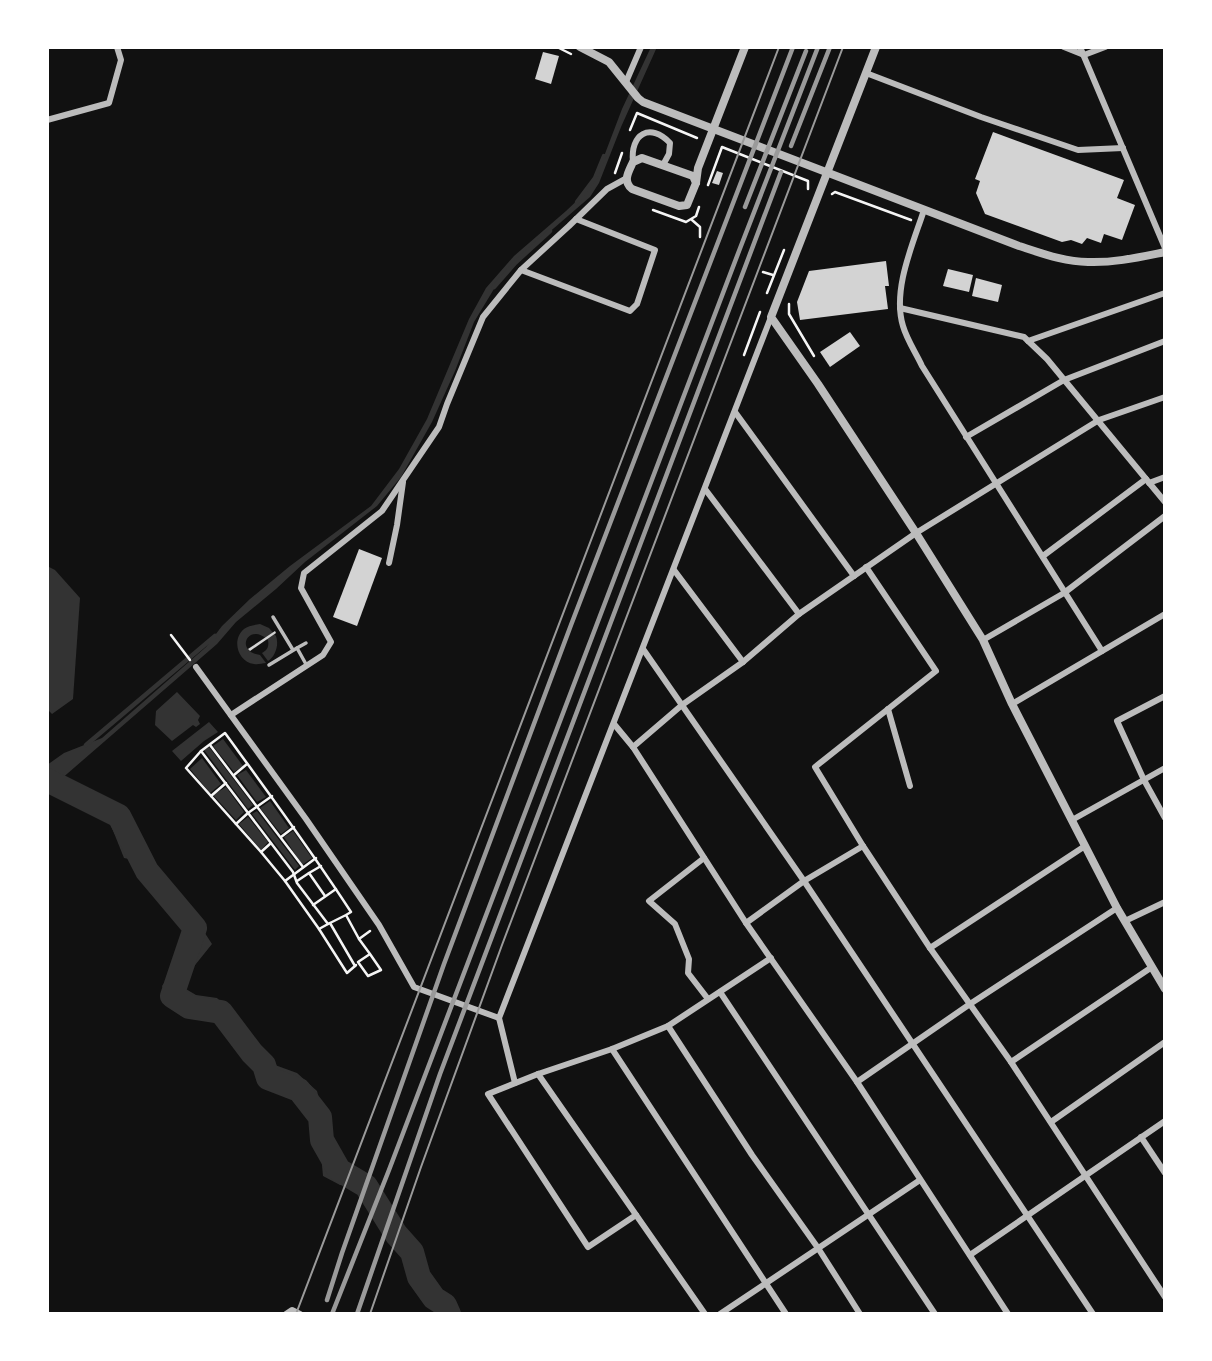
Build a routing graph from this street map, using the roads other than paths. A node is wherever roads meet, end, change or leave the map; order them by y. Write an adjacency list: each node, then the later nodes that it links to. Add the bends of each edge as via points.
1 (117, 47): 12 (street, via 121,60 109,103)
2 (580, 47): 11 (street, via 609,62)
3 (642, 47): 11 (street)
4 (745, 47): 13 (street)
5 (876, 47): 10 (street)
6 (1064, 47): 9 (street)
7 (1080, 47): 9 (street)
8 (1105, 47): 9 (street)
9 (1084, 55): 14 (street)
10 (866, 73): 14 (street, via 1078,150); 18 (street)
11 (626, 82): 13 (street, via 643,102)
12 (47, 120)
13 (713, 128): 17 (street); 18 (street)
14 (1122, 148): 24 (street)
15 (633, 162): 16 (street, via 642,158); 16 (street, via 639,136 653,132 670,143); 20 (street)
16 (663, 164): 19 (street)
17 (698, 168): 19 (street); 21 (street)
18 (828, 173): 22 (street); 28 (street)
19 (687, 174): 21 (street, via 695,177)
20 (627, 178): 21 (street, via 632,189 679,206 687,205); 23 (street, via 607,189)
21 (696, 183)
22 (924, 209): 24 (street, via 1067,260 1111,261); 27 (street, via 906,263)
23 (576, 219): 25 (street); 25 (street, via 655,250 631,311)
24 (1165, 250)
25 (521, 270): 36 (street, via 483,317 439,427)
26 (1165, 293): 29 (street)
27 (900, 308): 29 (street, via 1004,331); 35 (street, via 903,326 922,366)
28 (771, 317): 33 (street); 43 (street)
29 (1028, 341): 31 (street)
30 (1165, 341): 31 (street)
31 (1064, 380): 34 (street); 35 (street)
32 (1165, 397): 34 (street)
33 (735, 412): 40 (street); 48 (street)
34 (1099, 421): 38 (street); 39 (street)
35 (966, 437): 39 (street)
36 (404, 477): 45 (street); 60 (street, via 382,511 304,573 301,587 331,642 323,655)
37 (1165, 477): 38 (street)
38 (1147, 481): 41 (street); 44 (street)
39 (995, 483): 43 (street); 44 (street)
40 (705, 489): 47 (street); 50 (street)
41 (1165, 502)
42 (1165, 516): 49 (street)
43 (916, 534): 46 (street); 53 (street)
44 (1043, 556): 49 (street)
45 (389, 563)
46 (866, 567): 48 (street); 65 (street, via 936,671)
47 (674, 570): 56 (street); 58 (street)
48 (854, 576): 50 (street)
49 (1064, 593): 53 (street); 57 (street)
50 (799, 614): 58 (street)
51 (1165, 614): 57 (street)
52 (273, 617): 55 (lane)
53 (983, 640): 63 (street)
54 (306, 642): 55 (lane)
55 (295, 649): 59 (lane); 60 (lane)
56 (643, 649): 64 (street); 67 (street)
57 (1102, 651): 63 (street)
58 (743, 663): 64 (street)
59 (270, 665)
60 (307, 666): 66 (street)
61 (196, 667): 66 (street)
62 (1165, 696): 70 (street, via 1117,721)
63 (1012, 704): 73 (street)
64 (682, 705): 68 (street); 77 (street)
65 (888, 709): 71 (street); 74 (street, via 815,767)
66 (232, 715): 89 (street, via 379,925 414,987)
67 (614, 724): 68 (street); 89 (street)
68 (632, 747): 76 (street)
69 (1165, 768): 70 (street)
70 (1143, 780): 72 (street); 73 (street)
71 (910, 786)
72 (1165, 818)
73 (1072, 820): 75 (street)
74 (863, 846): 77 (street); 82 (street)
75 (1085, 846): 79 (street); 82 (street)
76 (704, 858): 81 (street); 87 (street, via 649,901 675,924 689,959 688,972)
77 (804, 881): 81 (street); 92 (street)
78 (1165, 902): 80 (street)
79 (1117, 908): 80 (street); 88 (street)
80 (1125, 921): 84 (street)
81 (746, 923): 83 (street)
82 (930, 948): 88 (street)
83 (771, 958): 86 (street); 96 (street)
84 (1152, 967): 85 (street); 94 (street)
85 (1165, 989)
86 (720, 992): 87 (street); 104 (street)
87 (708, 999): 90 (street)
88 (970, 1004): 92 (street); 94 (street)
89 (499, 1018): 97 (street)
90 (668, 1026): 93 (street); 107 (street)
91 (1165, 1042): 99 (street)
92 (912, 1043): 96 (street); 106 (street)
93 (612, 1049): 95 (street); 109 (street)
94 (1011, 1062): 99 (street)
95 (538, 1074): 97 (street); 105 (street)
96 (857, 1082): 103 (street)
97 (515, 1083): 105 (street, via 488,1094 588,1247)
98 (1165, 1121): 100 (street)
99 (1051, 1122): 102 (street)
100 (1141, 1137): 101 (street); 102 (street)
101 (1165, 1173)
102 (1086, 1176): 106 (street); 110 (street)
103 (920, 1180): 104 (street); 108 (street)
104 (868, 1214): 107 (street); 117 (street)
105 (636, 1215): 113 (street)
106 (1027, 1215): 108 (street); 119 (street)
107 (818, 1248): 109 (street); 116 (street)
108 (970, 1255): 118 (street)
109 (765, 1283): 114 (street); 115 (street)
110 (1165, 1297)
111 (286, 1314): 112 (street, via 292,1310)
112 (300, 1314)
113 (705, 1314)
114 (720, 1314)
115 (786, 1314)
116 (860, 1314)
117 (934, 1314)
118 (1008, 1314)
119 (1093, 1314)

